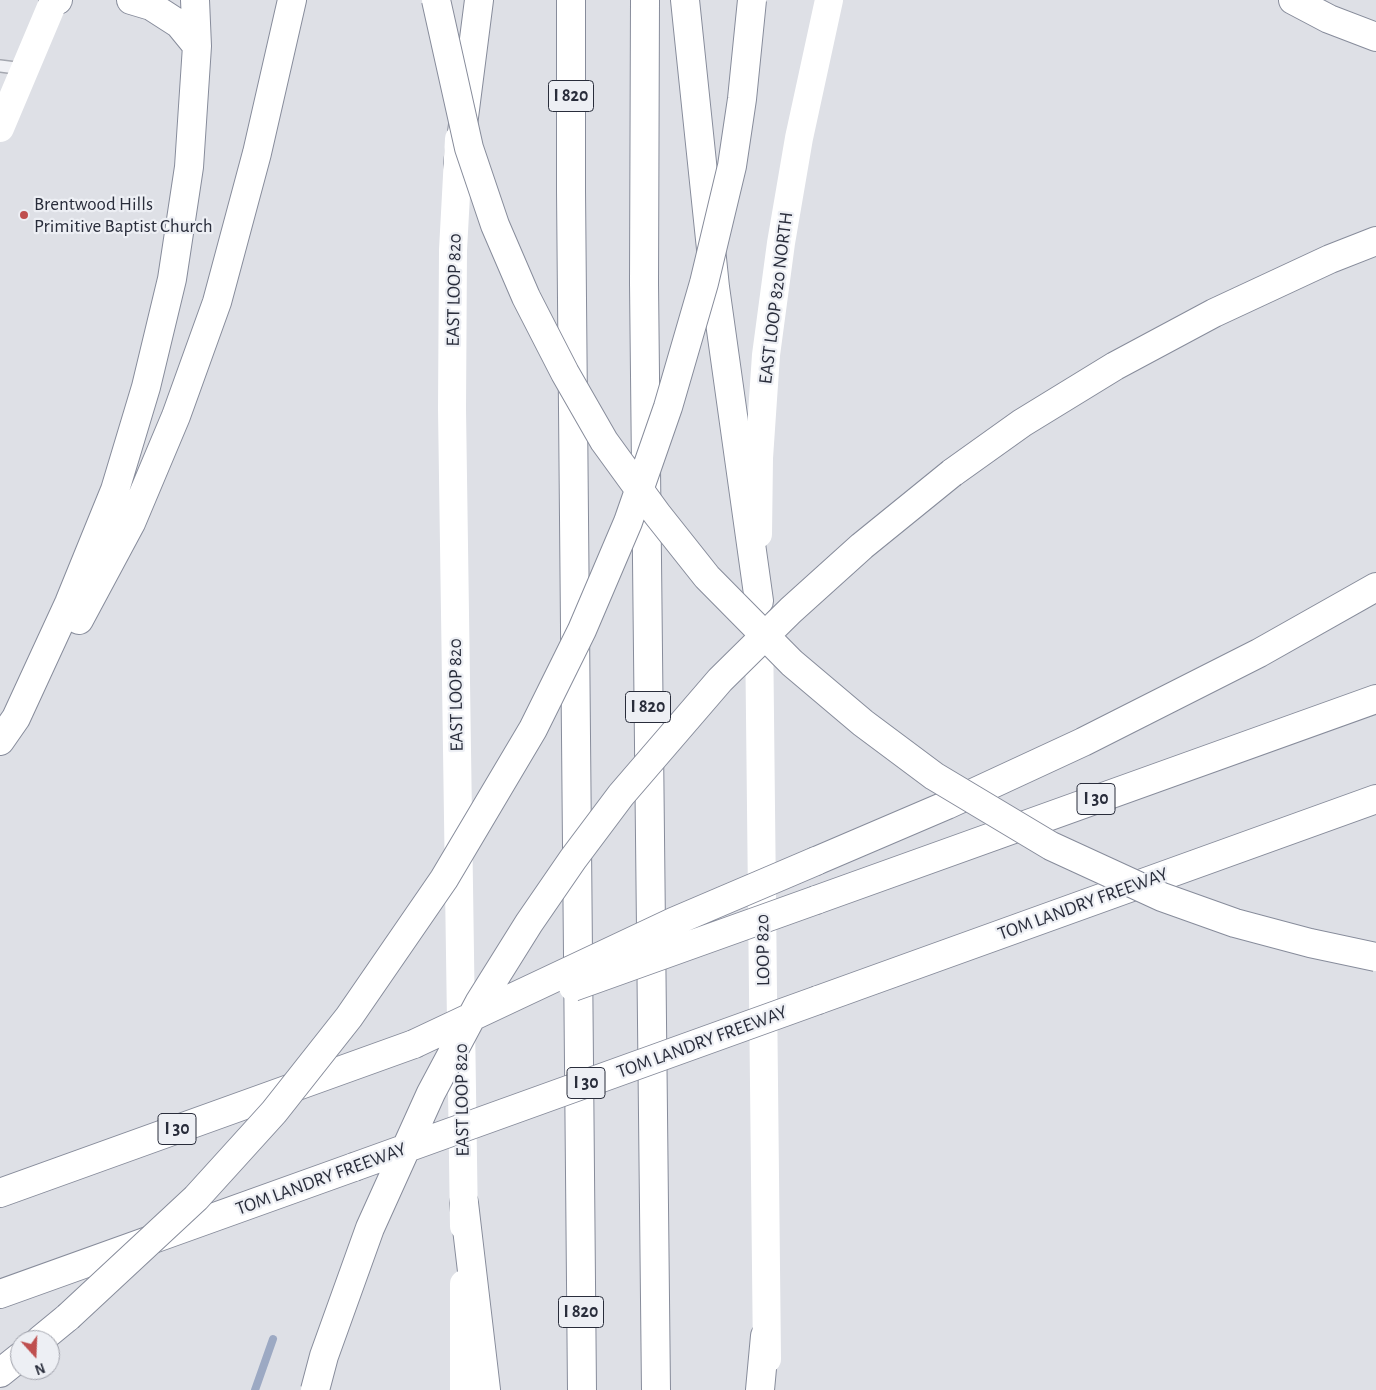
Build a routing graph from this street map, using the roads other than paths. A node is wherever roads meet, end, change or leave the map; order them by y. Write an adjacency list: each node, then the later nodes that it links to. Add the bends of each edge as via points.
1 (55, 0): 16 (main road)
2 (131, 0): 15 (main road, via 151,6 179,24)
3 (195, 0): 15 (main road)
4 (292, 0): 23 (main road, via 257,153 217,302 176,416 131,523 77,624)
5 (436, 0): 26 (main road, bridge, via 469,148 495,224 526,297 604,440 706,577 792,663 863,723 934,776 1051,846 1162,897 1234,923)
6 (466, 0): 18 (main road, EAST LOOP 820)
7 (479, 0): 18 (main road)
8 (571, 0): 38 (main road, I 820)
9 (645, 0): 39 (main road, I 820, via 644,283)
10 (685, 0): 21 (main road, via 715,287)
11 (752, 0): 31 (main road, bridge, via 732,166 704,283 671,397 628,522 582,630 533,730 444,879 349,1017 274,1112 196,1198)
12 (829, 0): 21 (main road, EAST LOOP 820 NORTH, via 799,138 766,355 759,458)
13 (1292, 0): 14 (main road)
14 (1376, 37)
15 (197, 46): 23 (main road, via 190,167 172,279 146,387 115,490 69,603)
16 (13, 68): 17 (main road)
17 (0, 128)
18 (458, 164): 29 (main road, EAST LOOP 820, via 452,409)
19 (1376, 241): 35 (main road, bridge, via 1214,313 1030,418 952,473 862,546 720,680 627,788 568,867 479,1004 431,1093 370,1228)
20 (1376, 587): 27 (main road, bridge, via 1259,653 1083,742 947,805 682,918)
21 (759, 601): 32 (main road, LOOP 820, via 767,1185)
22 (1376, 699): 27 (main road, I 30, bridge)
23 (16, 718): 24 (main road)
24 (0, 741)
25 (1376, 799): 30 (main road, TOM LANDRY FREEWAY / I 30, bridge)
26 (1376, 957)
27 (414, 1044): 28 (main road, I 30)
28 (0, 1193)
29 (464, 1203): 36 (main road, EAST LOOP 820); 37 (main road)
30 (0, 1294)
31 (52, 1330)
32 (765, 1336): 40 (main road); 41 (main road, LOOP 820)
33 (10, 1366): 34 (main road)
34 (0, 1374)
35 (315, 1390)
36 (464, 1390)
37 (486, 1390)
38 (582, 1390)
39 (656, 1390)
40 (760, 1390)
41 (769, 1390)

